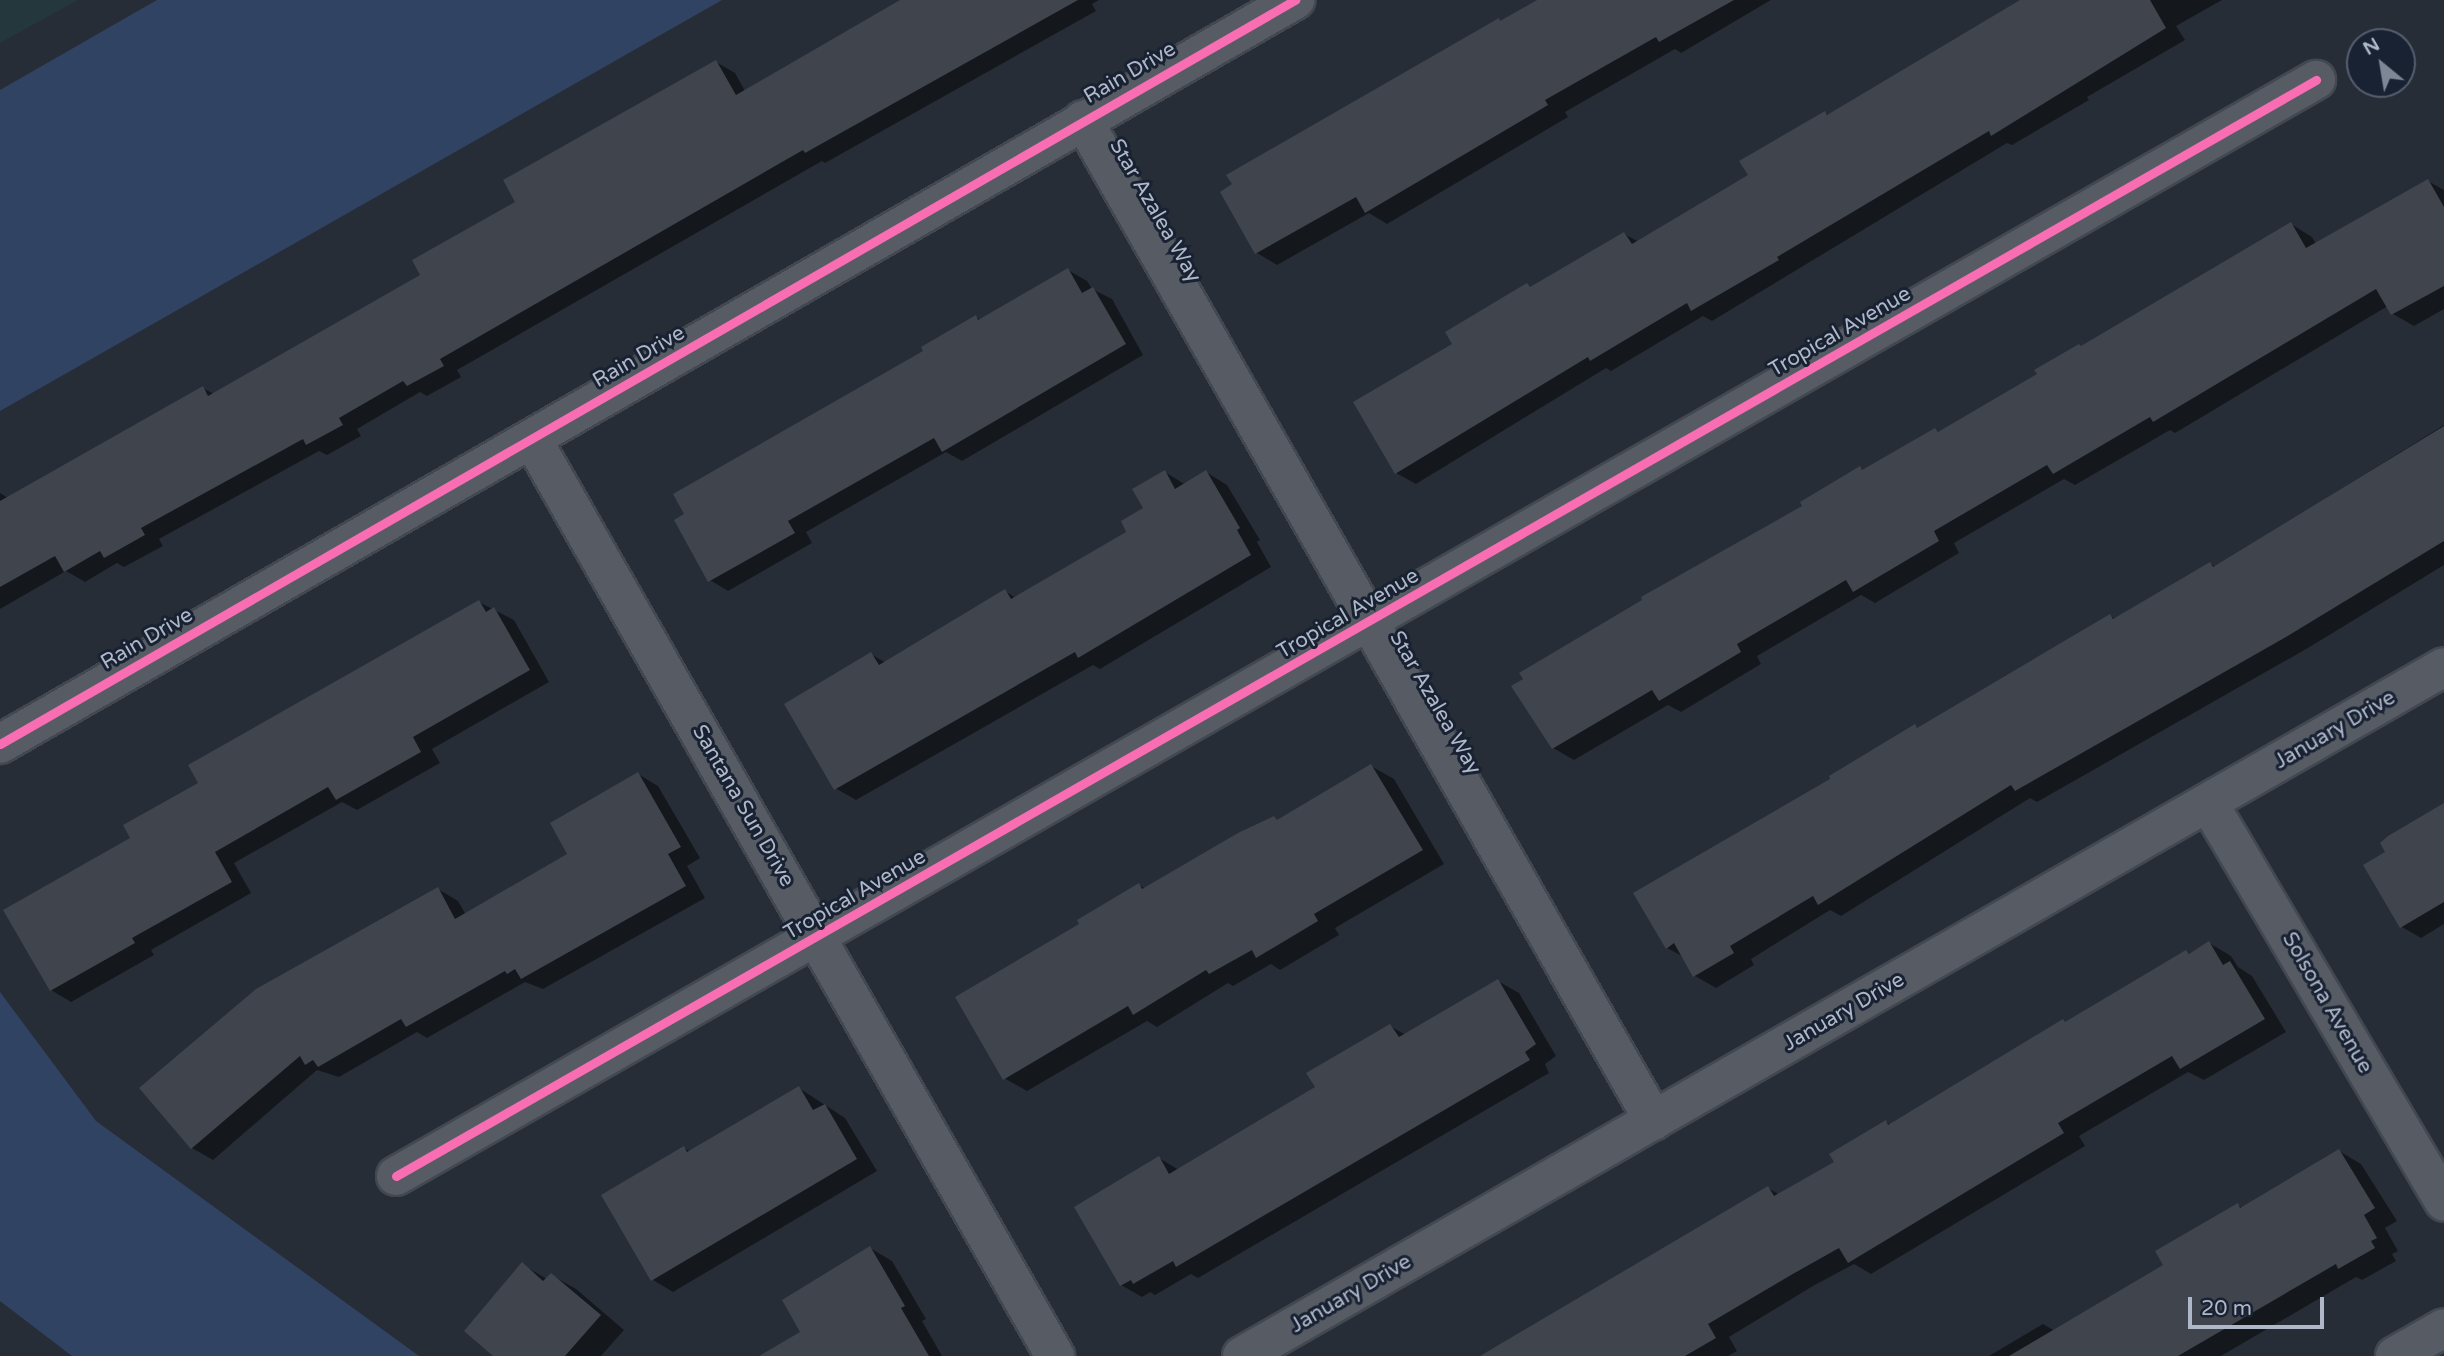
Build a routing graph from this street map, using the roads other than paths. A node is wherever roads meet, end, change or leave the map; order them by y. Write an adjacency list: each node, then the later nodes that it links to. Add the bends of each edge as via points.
1 (1295, 0): 3 (street, Rain Drive)
2 (2316, 80): 5 (street, Tropical Avenue)
3 (1083, 120): 4 (street, Rain Drive); 5 (street, Star Azalea Way)
4 (532, 439): 7 (street, Rain Drive); 9 (street, Santana Sun Drive)
5 (1369, 622): 9 (street, Tropical Avenue); 10 (street, Star Azalea Way)
6 (2444, 667): 8 (street, January Drive)
7 (0, 744)
8 (2209, 804): 10 (street, January Drive); 12 (street, Solsona Avenue)
9 (818, 936): 11 (street, Tropical Avenue); 14 (street, Santana Sun Drive)
10 (1654, 1121): 15 (street, January Drive)
11 (396, 1176)
12 (2444, 1202)
13 (2444, 1328): 16 (street)
14 (1055, 1356)
15 (1242, 1356)
16 (2395, 1356)

